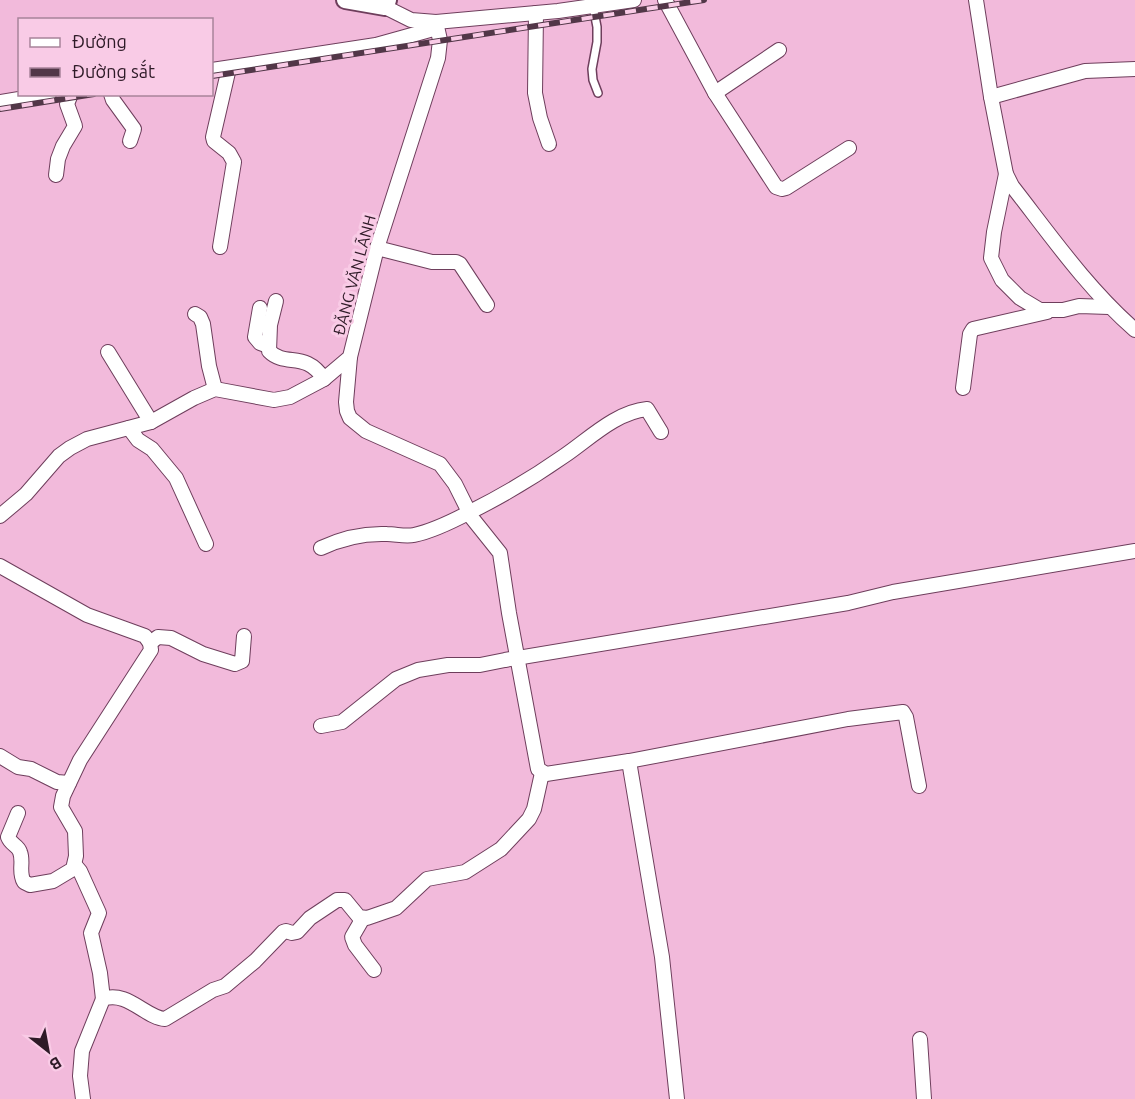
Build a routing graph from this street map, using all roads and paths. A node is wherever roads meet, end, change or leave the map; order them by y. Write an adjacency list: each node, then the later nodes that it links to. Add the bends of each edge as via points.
1 (345, 0): 5 (street)
2 (634, 0): 6 (street)
3 (665, 0): 14 (street)
4 (976, 0): 18 (street)
5 (387, 4): 8 (street, via 411,20)
6 (593, 6): 7 (street); 13 (lane, via 597,42 592,69)
7 (536, 13): 8 (street); 21 (street, via 536,100)
8 (436, 25): 10 (street, via 376,45); 26 (street, ĐẶNG VĂN LÃNH, via 440,40 438,58)
9 (779, 50): 14 (street)
10 (229, 68): 12 (street); 25 (street, via 213,137 234,162)
11 (1135, 69): 18 (street, via 1085,71)
12 (213, 70)
13 (598, 93)
14 (715, 93): 22 (street, via 778,189 786,188)
15 (38, 96): 19 (street)
16 (70, 96): 24 (street, via 67,104 75,126 63,146)
17 (112, 96): 20 (street, via 134,129)
18 (991, 97): 23 (street)
19 (0, 102)
20 (130, 141)
21 (549, 144)
22 (849, 148)
23 (1006, 174): 29 (street); 31 (street, via 991,258 1002,280 1020,298 1040,310)
24 (56, 175)
25 (220, 247)
26 (377, 248): 28 (street, via 432,262 460,264); 36 (street, ĐẶNG VĂN LÃNH)
27 (276, 302): 34 (street)
28 (487, 305)
29 (1109, 307): 31 (street, via 1079,306); 33 (street)
30 (260, 308): 34 (street, via 255,337)
31 (1052, 311): 38 (street, via 973,329)
32 (195, 314): 39 (street, via 202,320)
33 (1135, 330)
34 (268, 346): 37 (street, via 274,355 310,364)
35 (108, 352): 40 (street)
36 (350, 357): 37 (street, ĐẶNG VĂN LÃNH); 43 (street, via 346,408 350,418 366,431 440,464)
37 (324, 379): 39 (street, ĐẶNG VĂN LÃNH, via 301,392 274,400)
38 (963, 388)
39 (215, 389): 40 (street)
40 (151, 422): 41 (street)
41 (129, 428): 44 (street, via 87,439 70,448 27,494); 45 (street, via 176,478)
42 (661, 432): 43 (street, via 647,409 632,412)
43 (469, 513): 46 (street, via 413,535 356,535); 51 (street, via 502,558)
44 (0, 516)
45 (206, 544)
46 (321, 548)
47 (1135, 550): 51 (street)
48 (0, 566): 50 (street, via 87,615 145,636)
49 (244, 636): 50 (street, via 242,661 235,664 171,638 158,637)
50 (150, 643): 56 (street, via 151,650)
51 (518, 658): 52 (street, via 418,670 396,679 342,722); 55 (street, via 536,763)
52 (321, 726)
53 (0, 756): 56 (street, via 18,767)
54 (629, 761): 55 (street); 57 (street, via 903,712); 65 (street, via 662,957)
55 (542, 773): 60 (street, via 529,819 501,849 465,872 427,879 396,908)
56 (69, 783): 59 (street, via 61,807 75,831)
57 (919, 786)
58 (18, 813): 59 (street, via 8,837 21,854 24,882 30,885 53,881 72,872)
59 (75, 865): 62 (street, via 99,913 91,933)
60 (363, 918): 61 (street, via 352,937); 62 (street, via 345,900 337,900 297,932 283,932 225,986 165,1019 137,1004)
61 (374, 970)
62 (103, 999): 64 (street, via 82,1051)
63 (920, 1039): 66 (street)
64 (83, 1099)
65 (677, 1099)
66 (924, 1099)

